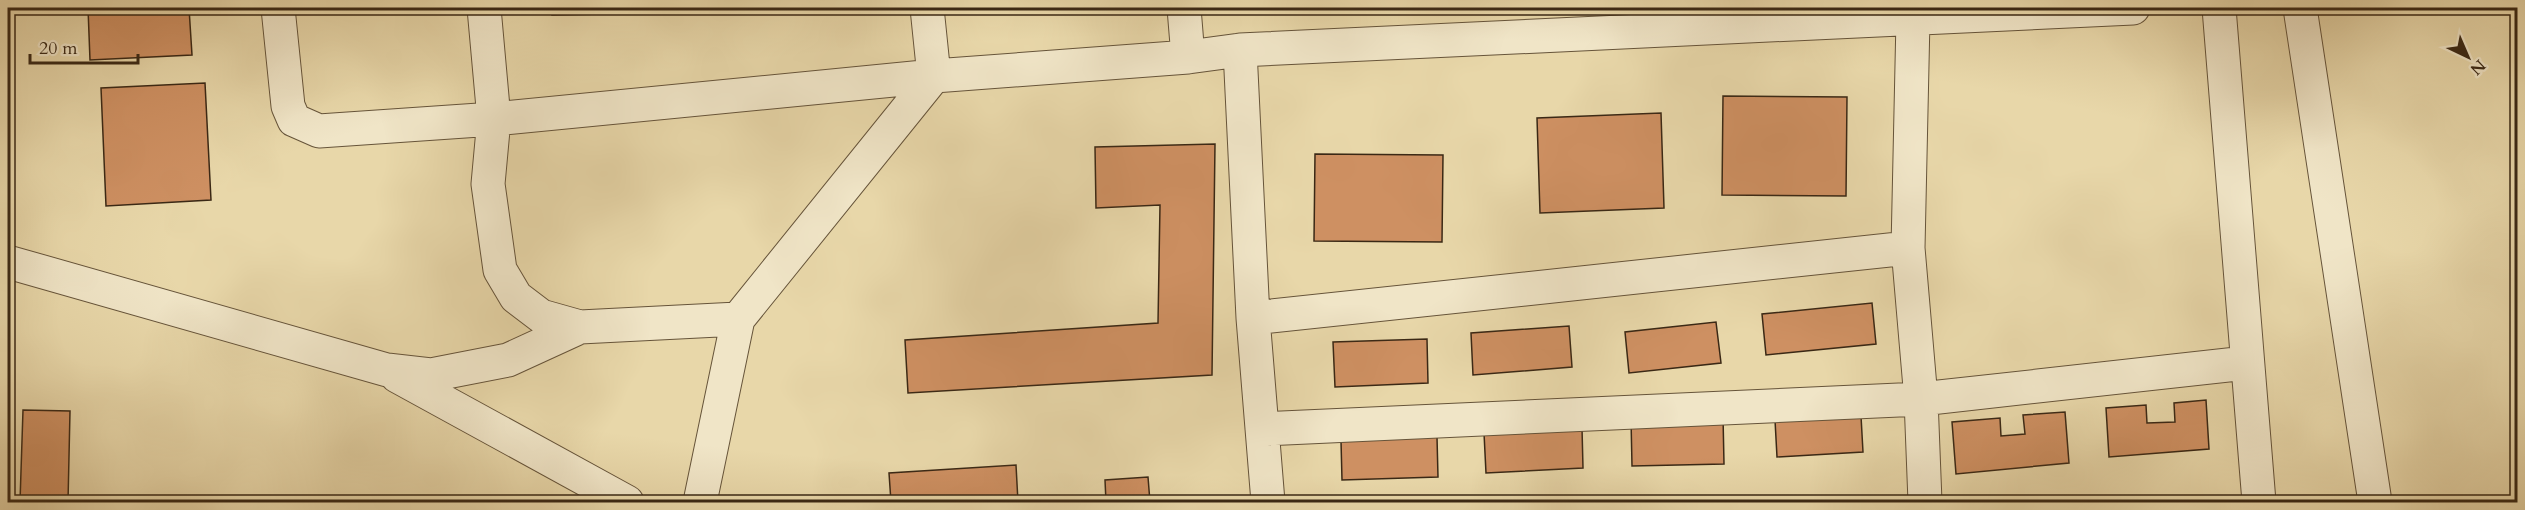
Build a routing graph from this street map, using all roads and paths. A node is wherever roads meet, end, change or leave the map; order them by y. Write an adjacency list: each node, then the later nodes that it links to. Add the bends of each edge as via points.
1 (278, 8): 14 (lane, via 288,106 294,120 306,127 320,131)
2 (484, 8): 14 (lane)
3 (927, 8): 13 (lane)
4 (1184, 8): 12 (lane)
5 (2133, 8): 9 (lane)
6 (2219, 8): 20 (lane)
7 (2300, 8): 29 (lane)
8 (1837, 14): 9 (lane); 10 (lane)
9 (1913, 19): 15 (lane)
10 (1587, 21): 11 (lane)
11 (1240, 50): 12 (lane); 17 (lane)
12 (1188, 57): 13 (lane)
13 (934, 76): 14 (lane); 18 (lane)
14 (494, 119): 19 (lane, via 489,184 500,270 516,297 541,315)
15 (1908, 248): 17 (lane); 22 (lane)
16 (8, 262): 21 (lane)
17 (1253, 318): 23 (lane)
18 (738, 319): 19 (lane); 25 (lane)
19 (580, 327): 21 (lane, via 508,360 431,375)
20 (2246, 363): 22 (lane); 28 (lane)
21 (387, 370): 24 (lane)
22 (1921, 399): 23 (lane); 27 (lane)
23 (1262, 429): 26 (lane)
24 (627, 502)
25 (700, 502)
26 (1268, 502)
27 (1925, 502)
28 (2259, 502)
29 (2375, 502)

